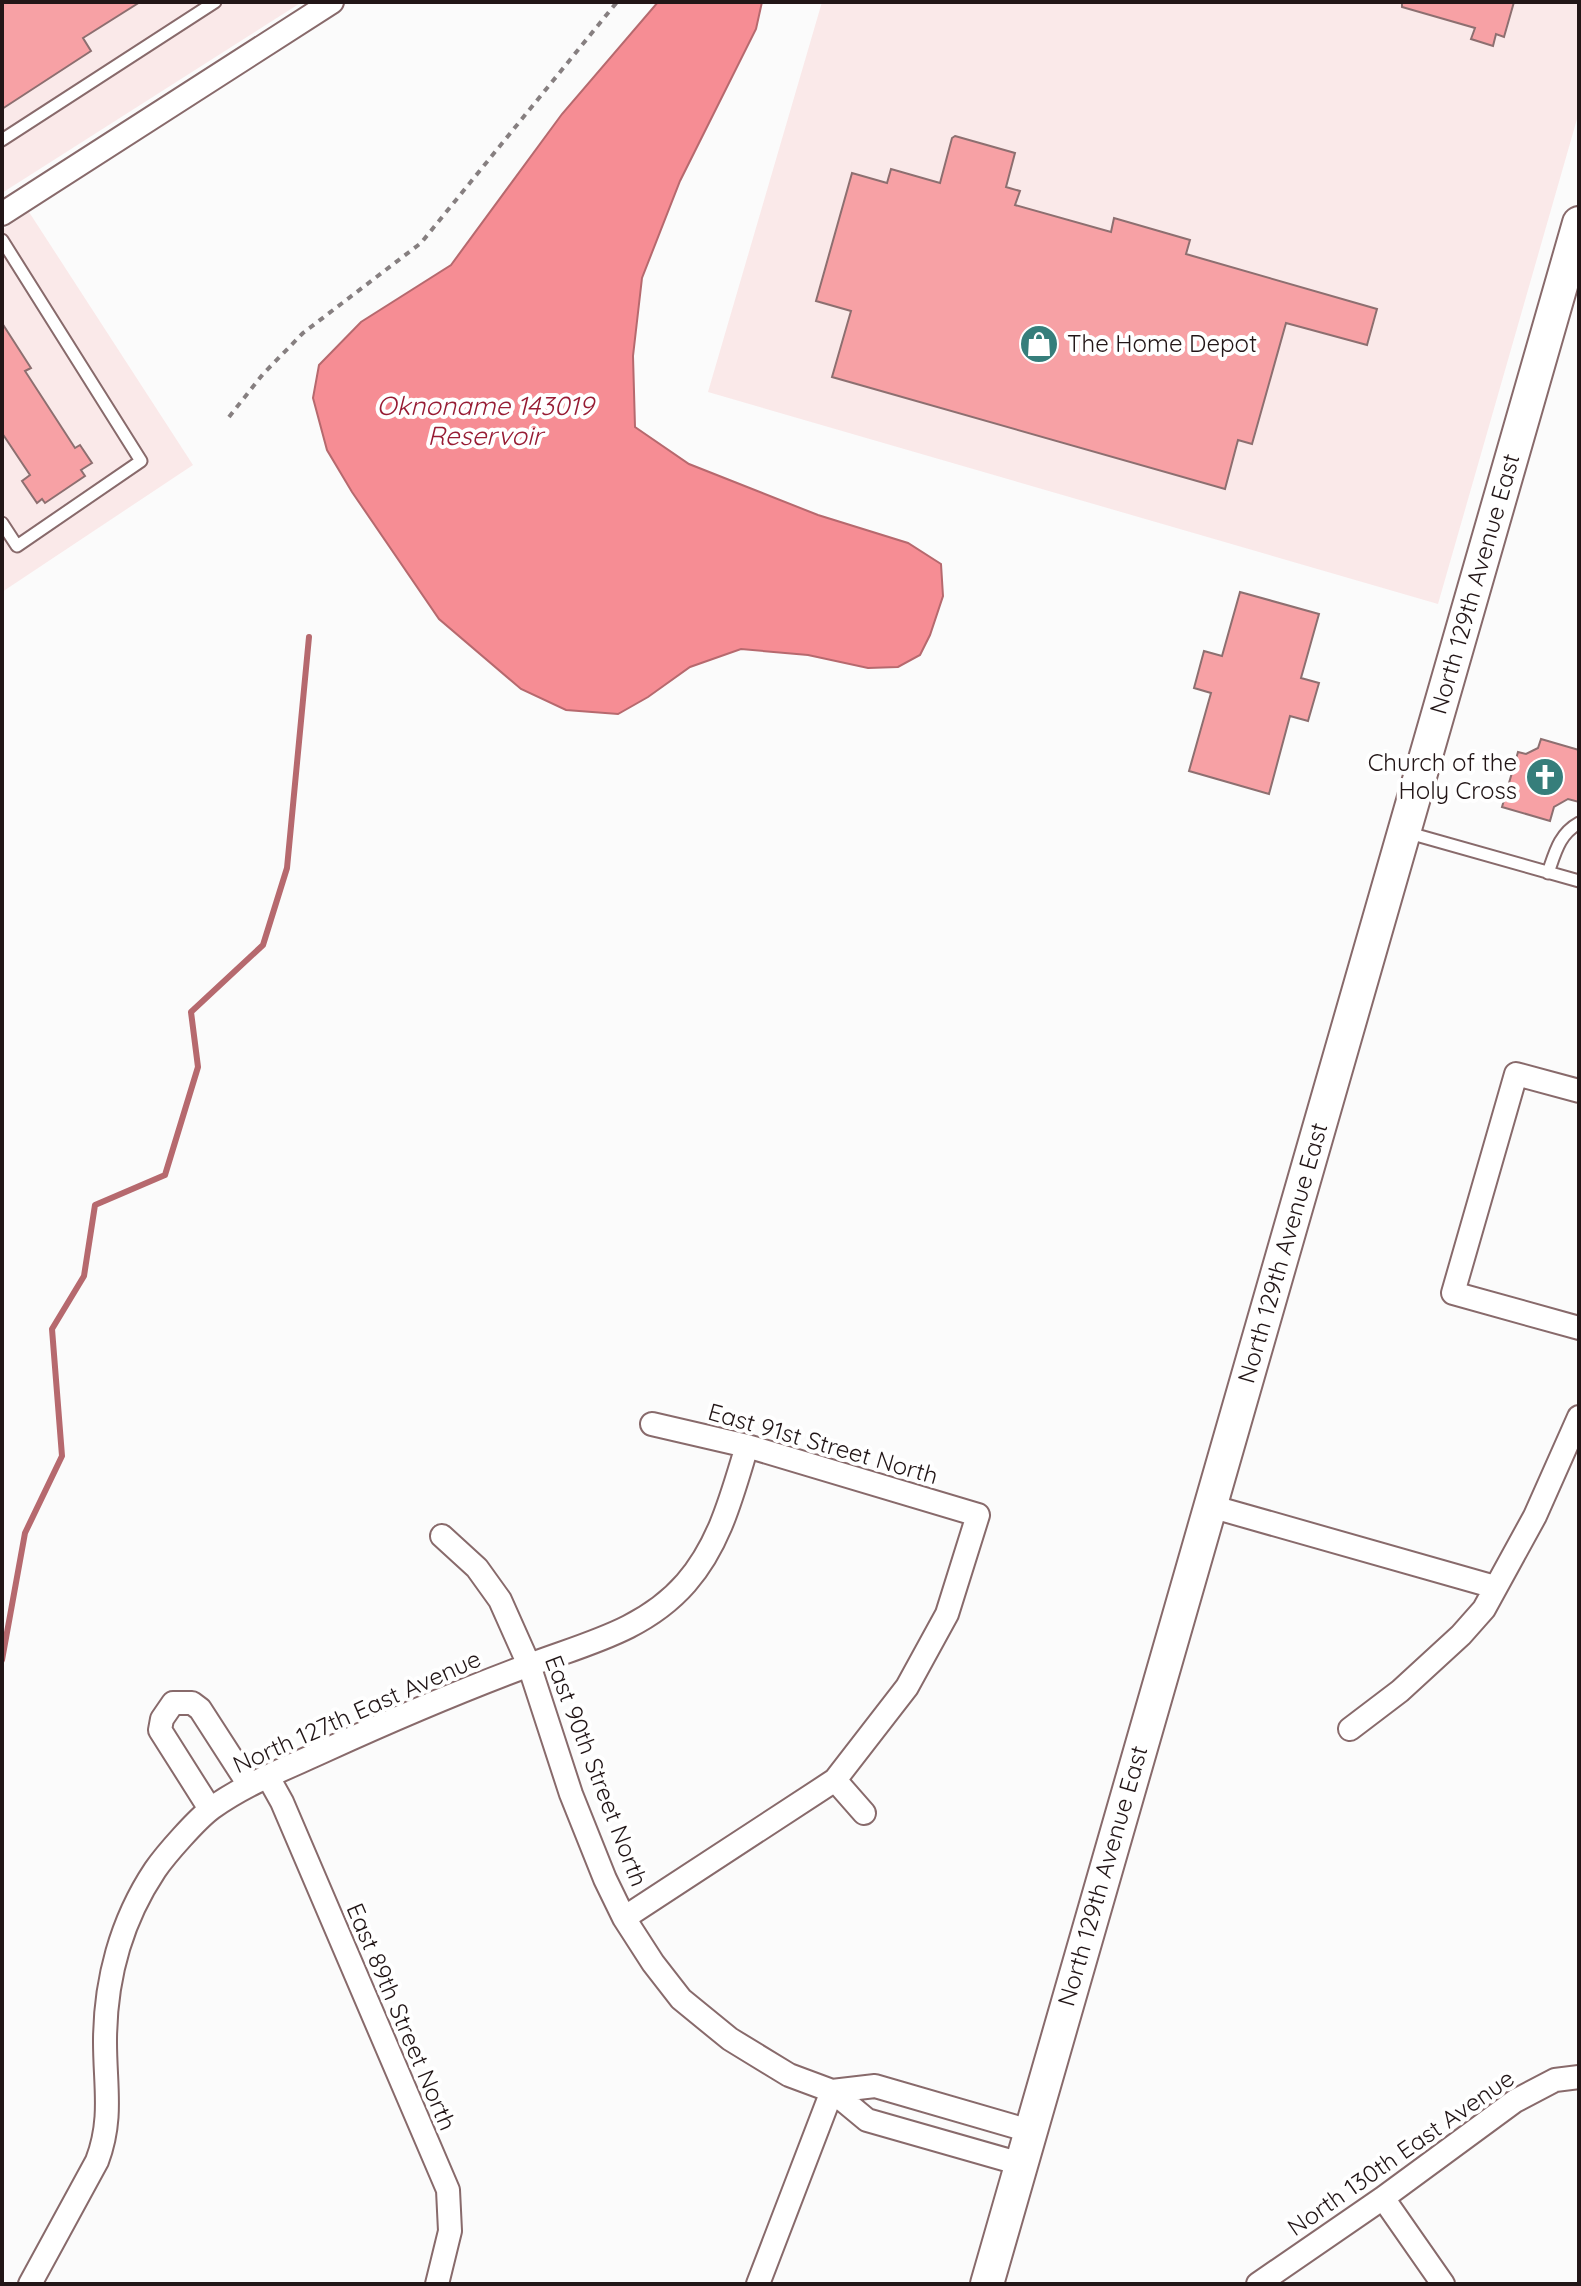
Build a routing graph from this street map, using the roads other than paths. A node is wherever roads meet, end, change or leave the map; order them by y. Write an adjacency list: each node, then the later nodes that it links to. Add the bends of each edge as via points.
1 (215, 2): 3 (lane)
2 (332, 2): 4 (street)
3 (2, 140)
4 (2, 214)
5 (1579, 223): 9 (main road, North 129th Avenue East)
6 (2, 240): 7 (lane, via 141,461 17,546)
7 (2, 523)
8 (1579, 823): 10 (lane, via 1565,833)
9 (1404, 832): 10 (lane); 17 (main road, North 129th Avenue East)
10 (1548, 873): 11 (lane)
11 (1579, 881)
12 (1579, 1091): 13 (street, via 1516,1074 1453,1293)
13 (1579, 1328)
14 (1579, 1417): 19 (street, via 1535,1516)
15 (652, 1424): 16 (street, East 91st Street North)
16 (747, 1446): 20 (street, North 127th East Avenue, via 725,1519 684,1586 643,1620 612,1637); 22 (street, East 91st Street North, via 978,1515 947,1614 907,1687)
17 (1210, 1506): 19 (street); 29 (main road, North 129th Avenue East)
18 (442, 1536): 20 (street, East 90th Street North, via 477,1568 500,1600)
19 (1495, 1587): 21 (street, via 1461,1635)
20 (529, 1665): 23 (street, North 127th East Avenue, via 443,1697); 26 (street, East 90th Street North, via 571,1794)
21 (1350, 1729)
22 (835, 1780): 25 (street); 26 (street)
23 (258, 1781): 24 (street, North 127th East Avenue); 24 (street, East 89th Street North, via 200,1709 192,1703 173,1703 160,1730); 33 (street, East 89th Street North, via 282,1802 448,2190 450,2231)
24 (210, 1809): 32 (street, North 127th East Avenue, via 157,1867 128,1920 110,1981 106,2017 105,2140)
25 (864, 1813)
26 (624, 1918): 28 (street, East 90th Street North, via 681,1999 730,2039 789,2075)
27 (1579, 2077): 31 (street, North 130th East Avenue, via 1555,2080 1515,2101)
28 (832, 2091): 29 (street, East 90th Street North, via 875,2086); 30 (street, East 90th Street North, via 867,2120); 34 (street)
29 (1030, 2131): 30 (main road, North 129th Avenue East)
30 (1021, 2164): 35 (main road, North 129th Avenue East)
31 (1383, 2198): 36 (street, North 130th East Avenue); 37 (street)
32 (30, 2284)
33 (437, 2284)
34 (758, 2284)
35 (987, 2284)
36 (1258, 2284)
37 (1443, 2284)

